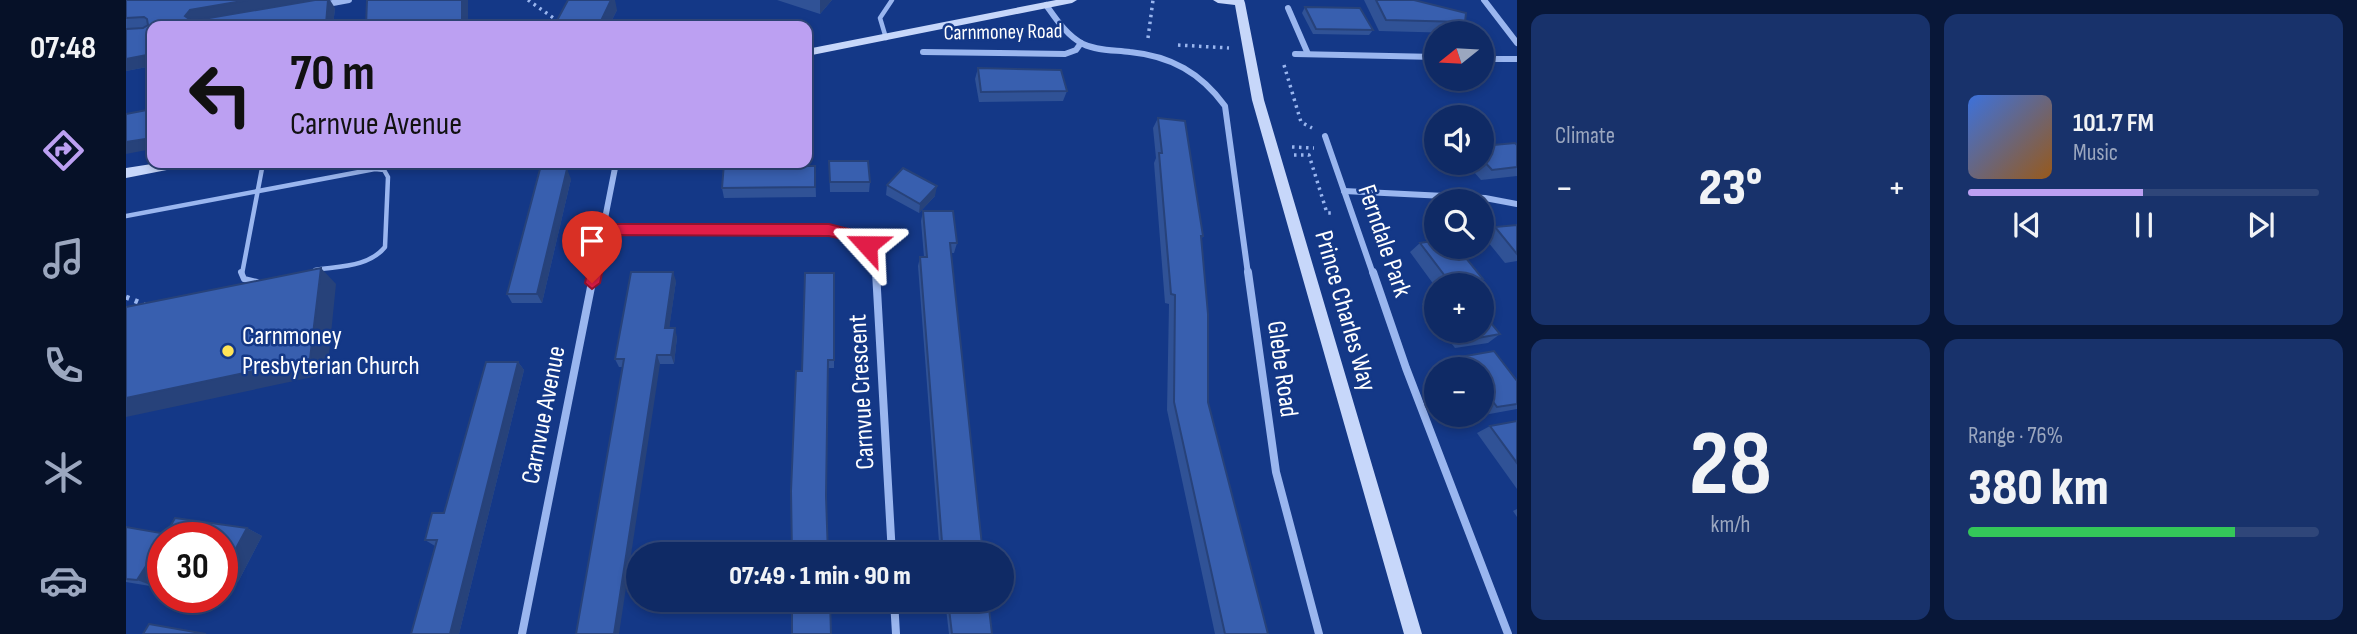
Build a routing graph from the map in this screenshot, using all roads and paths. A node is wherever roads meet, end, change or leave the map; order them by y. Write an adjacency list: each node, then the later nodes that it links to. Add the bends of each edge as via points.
1 (349, 0): 10 (street)
2 (528, 0): 12 (path)
3 (892, 0): 13 (lane, via 878,16)
4 (1072, 0): 9 (street, Carnmoney Road)
5 (1153, 0): 16 (path)
6 (1218, 0): 8 (street)
7 (1484, 0): 15 (street)
8 (1240, 1): 17 (street, Prince Charles Way)
9 (1046, 5): 13 (street, Carnmoney Road); 14 (street, Carnmoney Road, via 1066,32)
10 (309, 7)
11 (1288, 8): 22 (street)
12 (558, 21)
13 (886, 38): 18 (street, Carnmoney Road)
14 (1081, 43): 19 (street, Carnmoney Road, via 1076,50 1056,54); 20 (street, Carnmoney Road)
15 (1517, 43)
16 (1147, 44): 17 (path); 20 (path)
17 (1247, 50): 30 (street, Prince Charles Way)
18 (812, 52)
19 (923, 52)
20 (1145, 53): 27 (street, Carnmoney Road, via 1191,70 1211,85)
21 (1296, 54): 22 (street)
22 (1308, 54): 23 (street)
23 (1424, 57)
24 (1494, 58): 25 (street)
25 (1517, 59)
26 (1284, 63): 28 (path, via 1301,122)
27 (1225, 106): 49 (street, Glebe Road, via 1276,472)
28 (1325, 136): 29 (street, Ferndale Park)
29 (1329, 149): 30 (path); 35 (street, Ferndale Park)
30 (1272, 150): 38 (path, via 1309,155 1327,213); 50 (street, Prince Charles Way)
31 (154, 168): 34 (street)
32 (262, 168): 36 (lane)
33 (615, 168): 40 (street, Carnvue Avenue)
34 (126, 173)
35 (1344, 191): 37 (street, via 1485,198); 38 (street, Ferndale Park)
36 (256, 192): 39 (lane); 41 (lane, via 384,170 388,177 386,247 371,259); 42 (lane, via 241,271 244,279)
37 (1517, 204)
38 (1352, 215): 51 (street, Ferndale Park)
39 (126, 216)
40 (603, 229): 45 (street, Carnvue Crescent, via 829,230 867,245 876,261 878,285); 47 (street, Carnvue Avenue)
41 (307, 272)
42 (268, 280)
43 (126, 297): 44 (path)
44 (152, 307)
45 (891, 542)
46 (895, 612): 48 (street)
47 (522, 634)
48 (896, 634)
49 (1319, 634)
50 (1413, 634)
51 (1508, 634)

